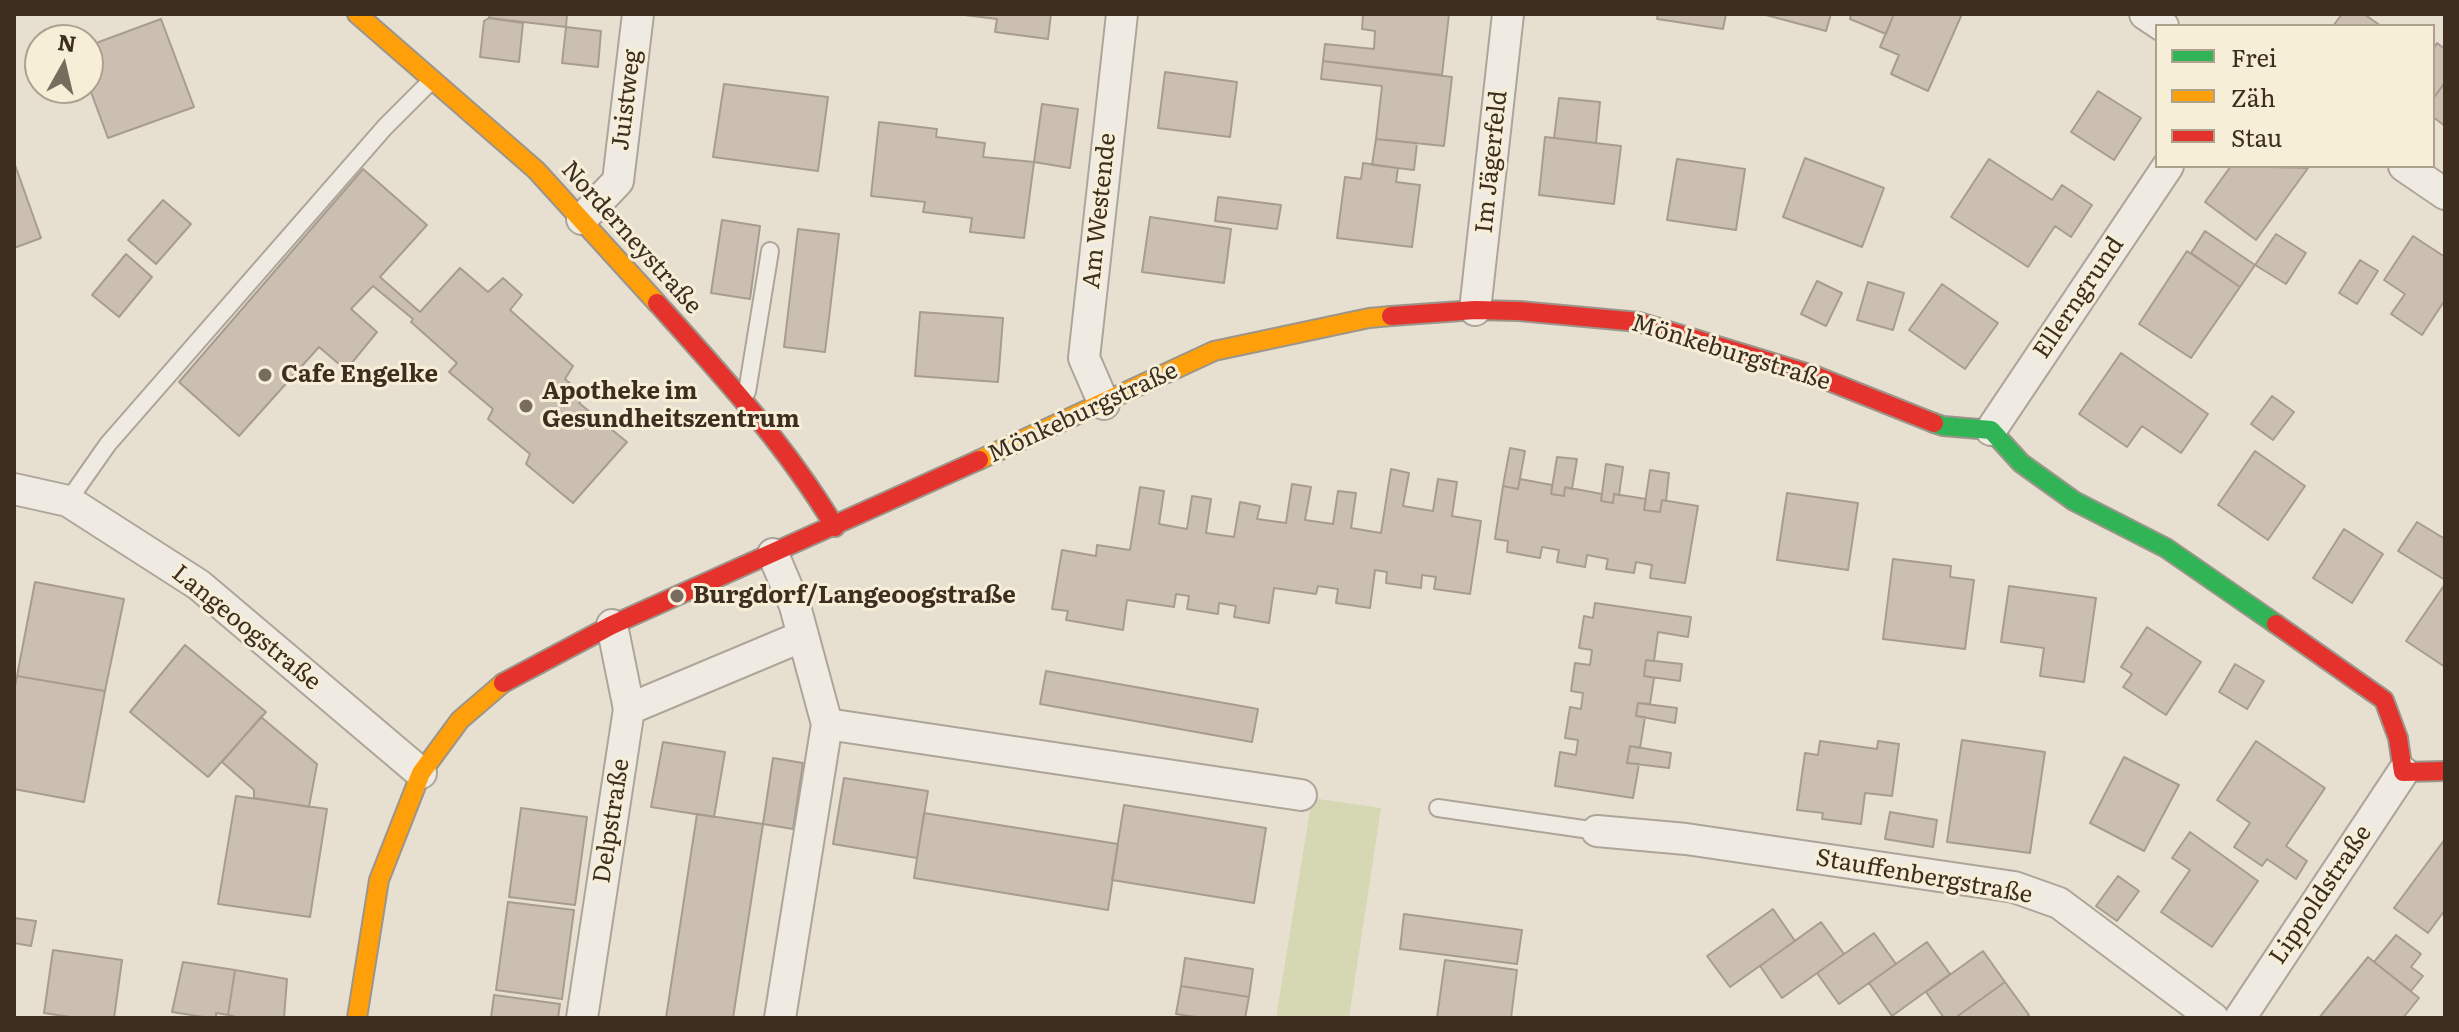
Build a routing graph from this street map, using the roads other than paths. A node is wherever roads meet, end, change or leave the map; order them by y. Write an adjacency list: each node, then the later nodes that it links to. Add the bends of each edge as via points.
1 (357, 14): 5 (street, Norderneystraße)
2 (638, 14): 9 (street, Juistweg, via 618,181)
3 (1122, 14): 13 (street, Am Westende, via 1084,358)
4 (1508, 14): 11 (street, Im Jägerfeld)
5 (434, 78): 9 (street, Norderneystraße); 16 (lane, via 108,444)
6 (2167, 168): 14 (street, Ellerngrund)
7 (2407, 168): 8 (street)
8 (2445, 194)
9 (582, 219): 12 (street, Norderneystraße)
10 (770, 251): 12 (lane)
11 (1475, 310): 13 (street, Mönkeburgstraße, via 1369,318 1214,351); 14 (street, Mönkeburgstraße, via 1639,322 1816,376 1943,426)
12 (745, 401): 17 (street, Norderneystraße)
13 (1104, 404): 17 (street, Mönkeburgstraße)
14 (1991, 430): 24 (street, via 2021,463 2074,501 2166,548 2384,700)
15 (14, 489): 16 (street, Langeoogstraße)
16 (68, 501): 25 (street, Langeoogstraße, via 199,585)
17 (835, 527): 18 (street, Mönkeburgstraße)
18 (773, 554): 19 (street, Mönkeburgstraße); 20 (street)
19 (612, 625): 21 (street, Delpstraße); 25 (street, Mönkeburgstraße, via 500,685 460,720)
20 (803, 636): 21 (street); 22 (street)
21 (629, 709): 30 (street, Delpstraße)
22 (827, 724): 26 (street); 31 (street)
23 (2445, 771): 24 (street)
24 (2403, 772): 33 (street, Lippoldstraße)
25 (421, 773): 29 (street, Mönkeburgstraße, via 379,880)
26 (1301, 795)
27 (1438, 808): 28 (lane)
28 (1597, 831): 32 (street, Stauffenbergstraße, via 2014,887 2059,903)
29 (357, 1018)
30 (582, 1018)
31 (780, 1018)
32 (2213, 1018)
33 (2240, 1018)

